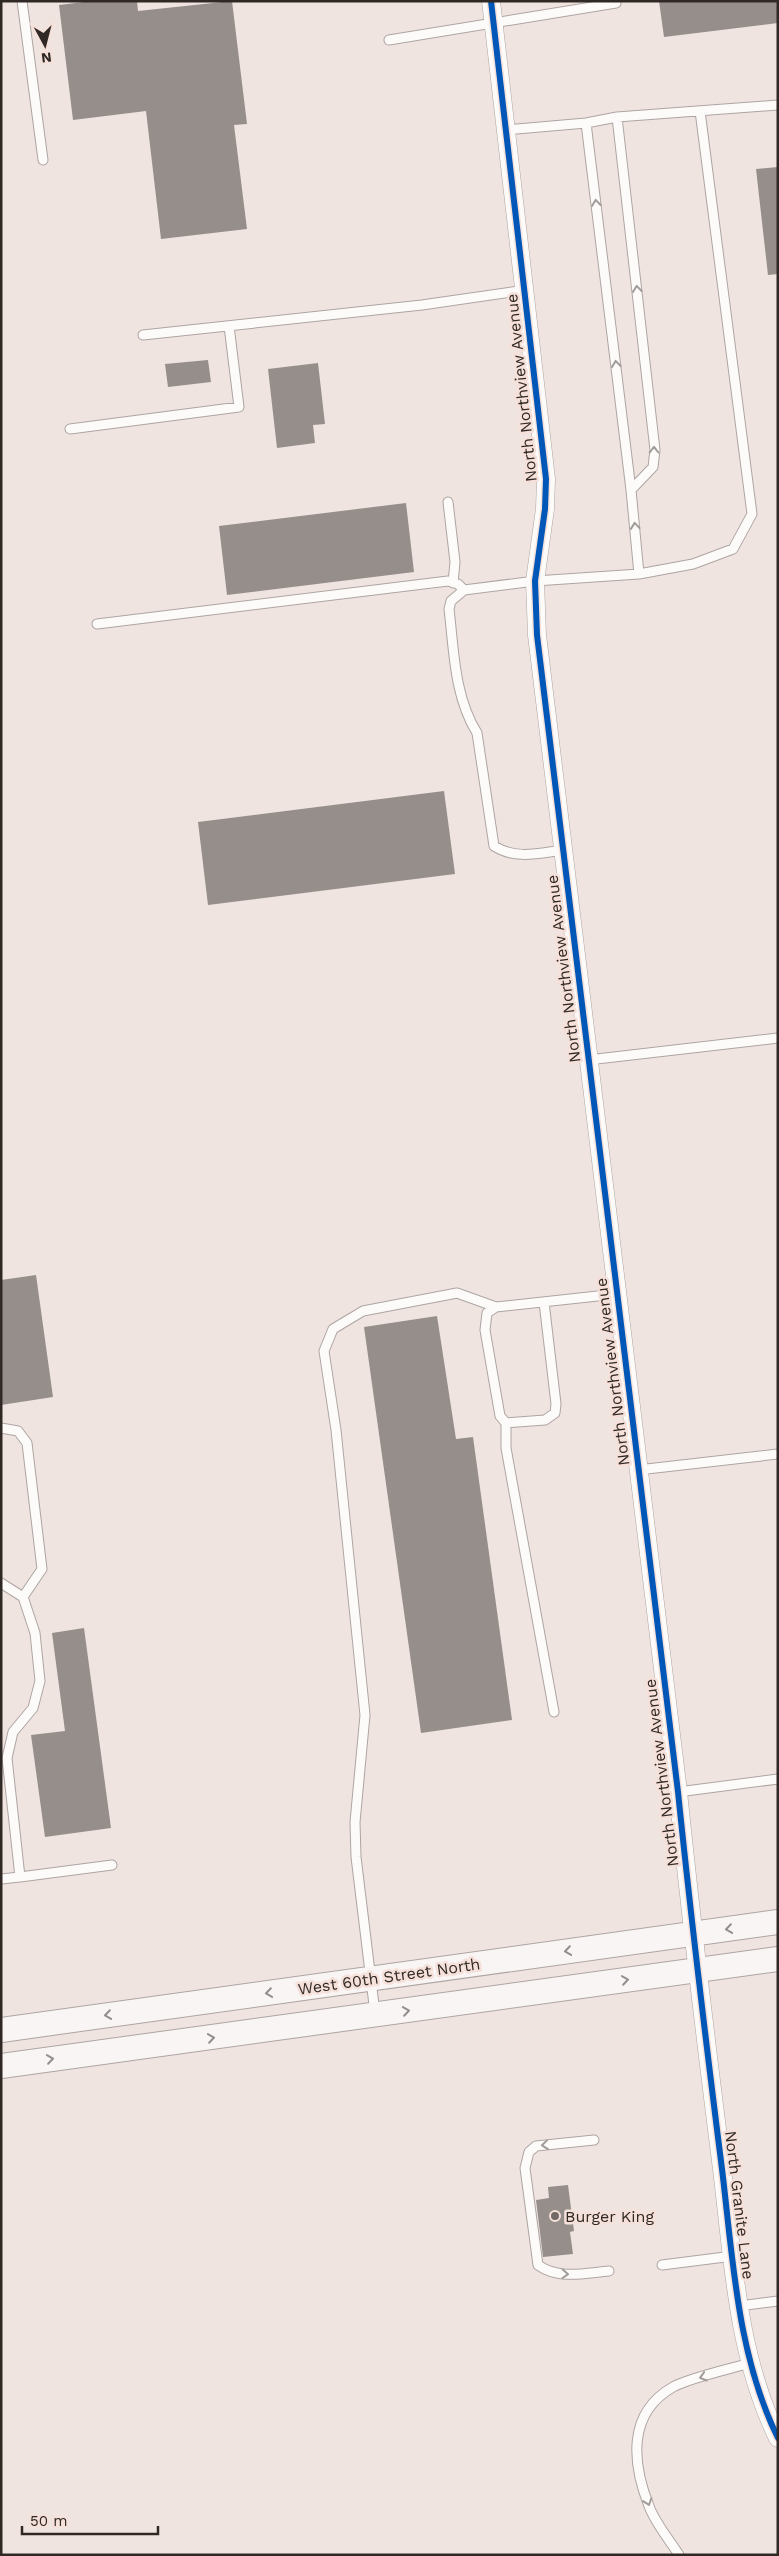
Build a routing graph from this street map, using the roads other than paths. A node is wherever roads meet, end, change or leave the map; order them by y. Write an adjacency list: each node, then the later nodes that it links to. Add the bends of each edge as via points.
1 (22, 1): 11 (lane)
2 (491, 1): 4 (street, North Northview Avenue)
3 (616, 1): 4 (lane, via 616,4)
4 (494, 24): 5 (lane); 10 (street, North Northview Avenue)
5 (389, 40)
6 (778, 105): 7 (lane)
7 (700, 111): 8 (lane); 18 (lane, via 752,514 733,549 693,564)
8 (617, 117): 9 (lane); 16 (lane, one-way to 8, via 653,467 655,450)
9 (586, 122): 10 (lane); 16 (lane, one-way to 9)
10 (506, 130): 12 (street, North Northview Avenue)
11 (43, 160)
12 (525, 290): 13 (lane); 19 (street, North Northview Avenue, via 546,479)
13 (229, 326): 14 (lane); 15 (lane, via 240,407)
14 (143, 335)
15 (70, 429)
16 (632, 490): 18 (lane, one-way to 16)
17 (448, 502): 20 (lane, via 455,562)
18 (639, 574): 19 (lane)
19 (535, 581): 21 (lane); 23 (street, North Northview Avenue, via 537,635)
20 (453, 582): 21 (lane); 22 (lane)
21 (464, 590): 23 (lane, via 451,601 449,609 460,695 477,733 494,846 519,856)
22 (97, 624)
23 (563, 850): 25 (street, North Northview Avenue)
24 (778, 1038): 25 (lane)
25 (588, 1060): 26 (street, North Northview Avenue)
26 (616, 1294): 27 (lane); 32 (street, North Northview Avenue)
27 (544, 1302): 28 (lane); 29 (lane, via 556,1404 554,1413 545,1420)
28 (496, 1307): 29 (lane, via 486,1313 485,1330 500,1416); 45 (lane, via 457,1293 363,1311 333,1329 324,1351 336,1430 365,1715 355,1822 356,1858)
29 (506, 1423): 35 (lane, via 506,1448)
30 (1, 1428): 34 (lane, via 18,1431 27,1443 42,1569)
31 (778, 1454): 32 (lane)
32 (637, 1470): 37 (street, North Northview Avenue)
33 (1, 1583): 34 (lane)
34 (24, 1597): 39 (lane, via 35,1633 40,1681 33,1708 13,1732 7,1758)
35 (554, 1712)
36 (778, 1779): 37 (lane)
37 (678, 1792): 42 (street, North Northview Avenue)
38 (112, 1865): 39 (lane)
39 (20, 1877): 40 (lane)
40 (1, 1879)
41 (778, 1922): 42 (main road, West 60th Street North, one-way to 42)
42 (692, 1934): 44 (street, North Northview Avenue); 45 (main road, West 60th Street North, one-way to 45)
43 (778, 1959): 44 (main road)
44 (697, 1970): 46 (main road, one-way to 44); 50 (street, North Granite Lane)
45 (371, 1978): 46 (lane); 47 (main road, West 60th Street North, one-way to 47)
46 (375, 2015): 48 (main road, one-way to 46)
47 (1, 2030)
48 (1, 2066)
49 (594, 2140): 52 (lane, one-way to 52, via 536,2146 529,2152 525,2168 538,2266 549,2273 569,2275)
50 (733, 2256): 51 (lane); 54 (street, North Granite Lane)
51 (662, 2264)
52 (609, 2271)
53 (778, 2300): 54 (lane)
54 (740, 2306): 55 (street, North Granite Lane)
55 (750, 2363): 56 (street, North Granite Lane); 57 (lane, one-way to 57, via 673,2386 647,2408 639,2427 636,2462 649,2507)
56 (778, 2438)
57 (679, 2555)

